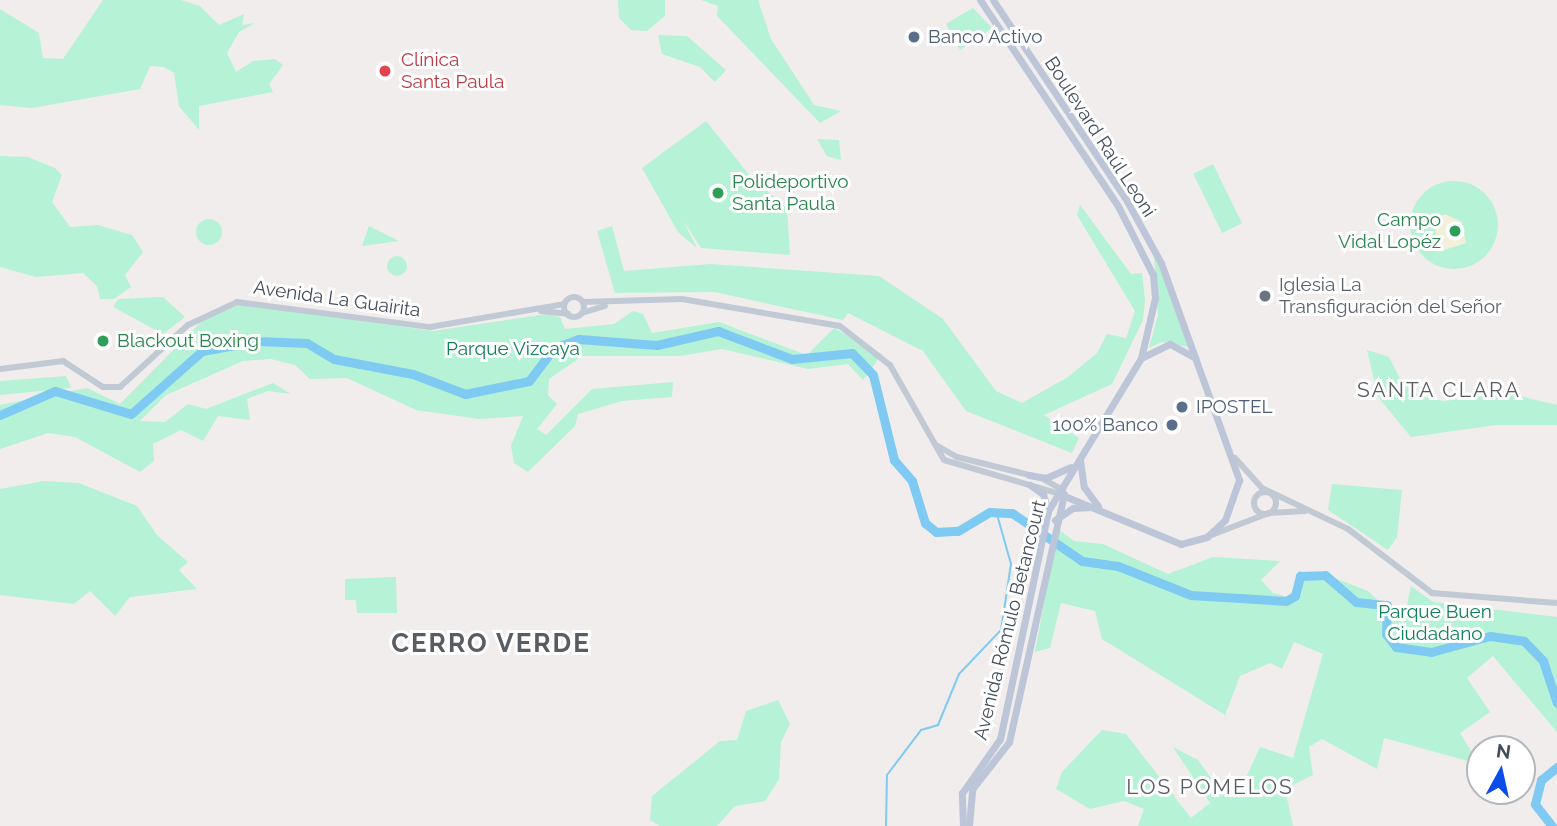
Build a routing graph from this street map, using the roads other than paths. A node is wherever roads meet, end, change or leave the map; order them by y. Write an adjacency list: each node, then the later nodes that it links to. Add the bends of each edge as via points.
1 (980, 0): 9 (main road, Boulevard Raúl Leoni, via 1118,206 1148,264 1155,298)
2 (993, 0): 10 (main road, Boulevard Raúl Leoni, via 1128,201 1165,273)
3 (583, 302): 4 (street, Avenida La Guairita, via 574,297); 5 (street, Avenida La Guairita); 7 (street)
4 (565, 304): 6 (street, Avenida La Guairita); 8 (street)
5 (607, 305): 7 (street, Avenida La Guairita); 12 (street, Avenida La Guairita, via 682,299 841,326 890,365)
6 (540, 310): 8 (street, Avenida La Guairita); 11 (street, Avenida La Guairita, via 426,327 242,302 188,325 120,387 103,387 63,361)
7 (582, 313): 8 (street, Avenida La Guairita)
8 (568, 314)
9 (1141, 358): 10 (main road, via 1170,344); 14 (main road, Boulevard Raúl Leoni)
10 (1195, 358): 13 (main road, Boulevard Raúl Leoni)
11 (0, 369)
12 (936, 445): 15 (street, Avenida La Guairita, via 950,455); 16 (street, Avenida La Guairita, via 953,465)
13 (1235, 458): 18 (street); 24 (main road, Boulevard Raúl Leoni, via 1235,500)
14 (1080, 460): 15 (main road, via 1046,478); 17 (main road, Boulevard Raúl Leoni); 19 (main road, via 1084,487)
15 (1030, 475): 17 (street, Avenida La Guairita)
16 (1030, 485): 17 (street, Avenida La Guairita); 20 (main road, via 1043,494)
17 (1061, 491): 19 (main road, Avenida La Guairita); 20 (main road, Avenida Rómulo Betancourt); 23 (main road, Avenida Rómulo Betancourt)
18 (1270, 493): 21 (street); 22 (street, via 1276,504); 22 (street, via 1254,501 1259,512)
19 (1102, 508): 23 (main road, via 1077,507); 24 (main road, via 1166,541)
20 (1048, 511): 23 (main road, Avenida Rómulo Betancourt)
21 (1311, 511): 22 (street); 27 (street, via 1358,535 1438,596)
22 (1269, 513): 24 (street)
23 (1050, 520): 25 (main road, Avenida Rómulo Betancourt)
24 (1208, 537)
25 (1038, 573): 29 (main road, Avenida Rómulo Betancourt, via 1000,739 964,787); 30 (main road, Avenida Rómulo Betancourt, via 1009,742 972,789)
26 (1557, 603): 27 (street)
27 (1541, 604): 28 (street)
28 (1557, 609)
29 (963, 826)
30 (970, 826)

